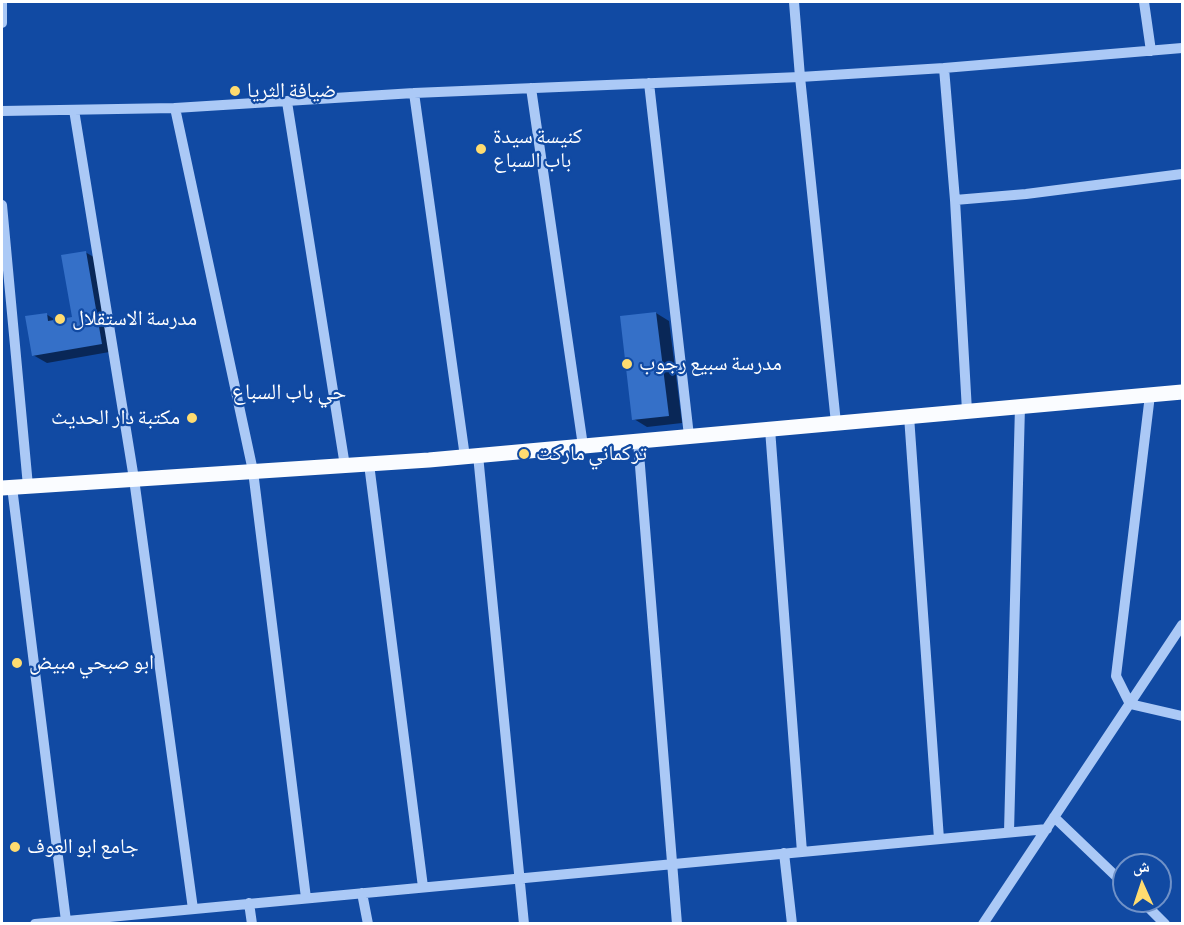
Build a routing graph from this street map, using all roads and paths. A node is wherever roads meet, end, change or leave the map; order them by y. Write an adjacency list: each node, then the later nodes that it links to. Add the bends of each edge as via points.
1 (2, 2): 4 (street)
2 (794, 2): 8 (street)
3 (1144, 2): 6 (street)
4 (2, 22)
5 (1182, 48): 6 (street)
6 (1151, 51): 7 (street)
7 (944, 68): 8 (street); 17 (street)
8 (800, 77): 9 (street); 24 (street)
9 (649, 83): 10 (street); 26 (street)
10 (531, 88): 11 (street); 28 (street)
11 (414, 93): 12 (street); 29 (street)
12 (287, 102): 13 (street); 31 (street)
13 (175, 108): 14 (street); 32 (street)
14 (74, 110): 15 (street); 33 (street)
15 (2, 111)
16 (1182, 174): 17 (street)
17 (955, 200): 22 (street)
18 (2, 205): 34 (street)
19 (1182, 392): 20 (main road)
20 (1150, 395): 21 (main road); 36 (street, via 1116,676)
21 (1020, 406): 22 (main road); 40 (street)
22 (967, 411): 23 (main road)
23 (909, 416): 24 (main road); 41 (street)
24 (836, 423): 25 (main road)
25 (770, 429): 26 (main road); 42 (street)
26 (689, 436): 27 (main road)
27 (638, 441): 28 (main road); 44 (street)
28 (583, 446): 29 (main road)
29 (472, 456): 30 (main road); 46 (street)
30 (369, 464): 31 (main road); 47 (street)
31 (345, 466): 32 (main road)
32 (253, 471): 33 (main road); 49 (street)
33 (134, 479): 34 (main road); 51 (street)
34 (14, 487): 53 (street)
35 (1182, 625): 36 (street)
36 (1130, 704): 37 (street); 38 (street)
37 (1182, 716)
38 (1054, 817): 39 (street); 45 (street)
39 (1047, 829): 40 (street); 60 (street)
40 (1009, 832): 41 (street)
41 (939, 839): 42 (street)
42 (802, 852): 43 (street)
43 (784, 853): 44 (street); 59 (street)
44 (671, 864): 46 (street); 58 (street)
45 (1112, 873)
46 (519, 878): 47 (street); 57 (street)
47 (423, 887): 48 (street)
48 (362, 893): 49 (street); 56 (street)
49 (306, 898): 50 (street)
50 (249, 903): 51 (street); 55 (street)
51 (192, 909): 53 (street)
52 (1155, 913): 61 (street)
53 (66, 921): 54 (street)
54 (35, 924)
55 (252, 924)
56 (368, 924)
57 (524, 924)
58 (677, 924)
59 (792, 924)
60 (984, 924)
61 (1166, 924)

